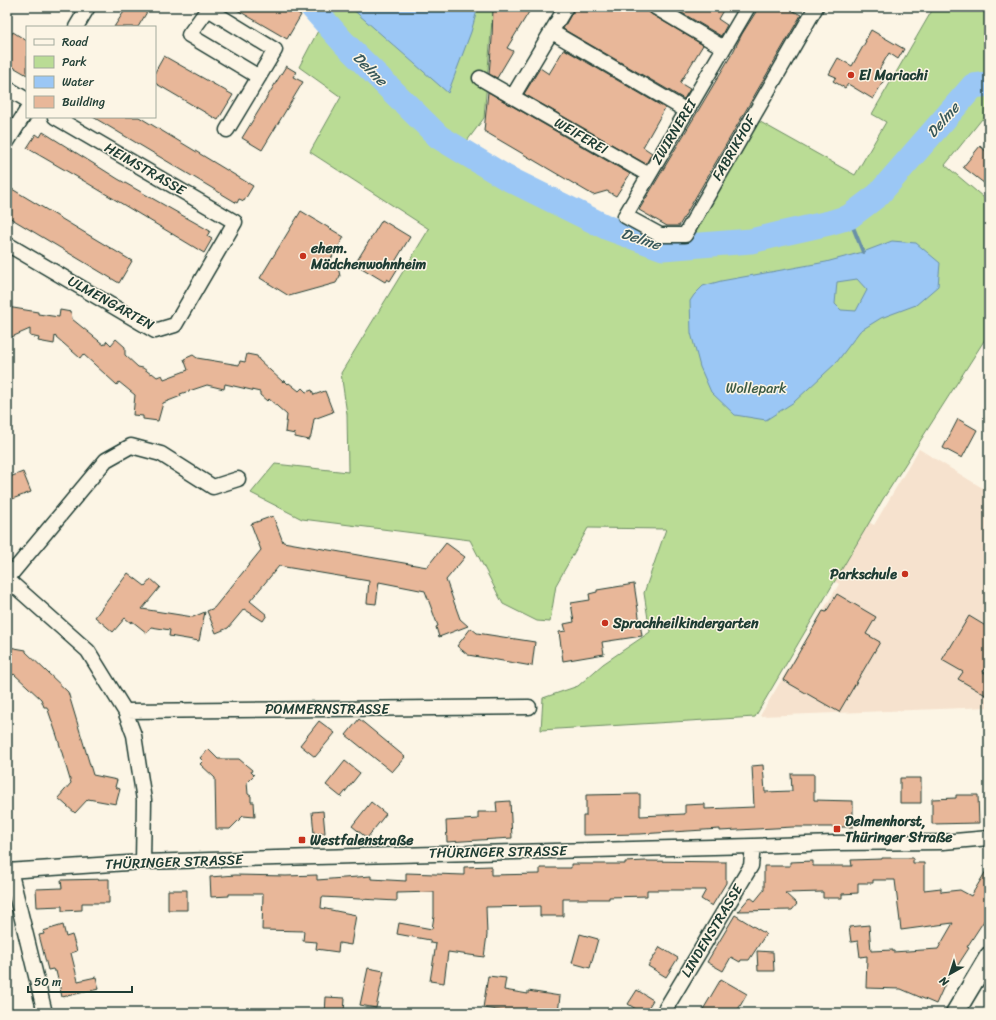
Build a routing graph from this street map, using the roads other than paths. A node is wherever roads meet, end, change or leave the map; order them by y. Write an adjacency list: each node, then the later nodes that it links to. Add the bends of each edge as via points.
1 (88, 7): 7 (street)
2 (566, 7): 8 (street)
3 (655, 7): 9 (street)
4 (748, 7): 9 (street, ZWIRNEREI)
5 (816, 7): 21 (street, FABRIKHOF, via 685,235 660,235)
6 (208, 8): 10 (street, via 275,50); 10 (street, via 189,35)
7 (77, 26)
8 (552, 32): 13 (street); 15 (street)
9 (724, 48): 15 (street, ZWIRNEREI)
10 (259, 77): 18 (street)
11 (480, 78): 13 (street, WEIFEREI)
12 (7, 88): 14 (street)
13 (513, 96): 20 (street, WEIFEREI)
14 (26, 99)
15 (687, 111): 20 (street, ZWIRNEREI)
16 (26, 112): 19 (street)
17 (57, 118): 22 (street, HEIMSTRASSE)
18 (227, 130)
19 (7, 142)
20 (649, 175): 21 (street, ZWIRNEREI)
21 (625, 216)
22 (235, 222): 23 (street, ULMENGARTEN, via 175,325 155,331)
23 (7, 244)
24 (238, 479): 25 (street, via 213,487 161,454 131,446 106,460)
25 (7, 579): 27 (street, via 88,652)
26 (529, 707): 27 (street, POMMERNSTRASSE)
27 (125, 710): 30 (street, via 134,735 144,800)
28 (989, 838): 29 (street, THÜRINGER STRASSE, via 943,842)
29 (753, 846): 30 (street, THÜRINGER STRASSE); 34 (street, LINDENSTRASSE, via 751,866)
30 (144, 862): 31 (street, THÜRINGER STRASSE)
31 (8, 870): 33 (street)
32 (989, 956): 35 (main road)
33 (45, 1013)
34 (663, 1013)
35 (954, 1013)

